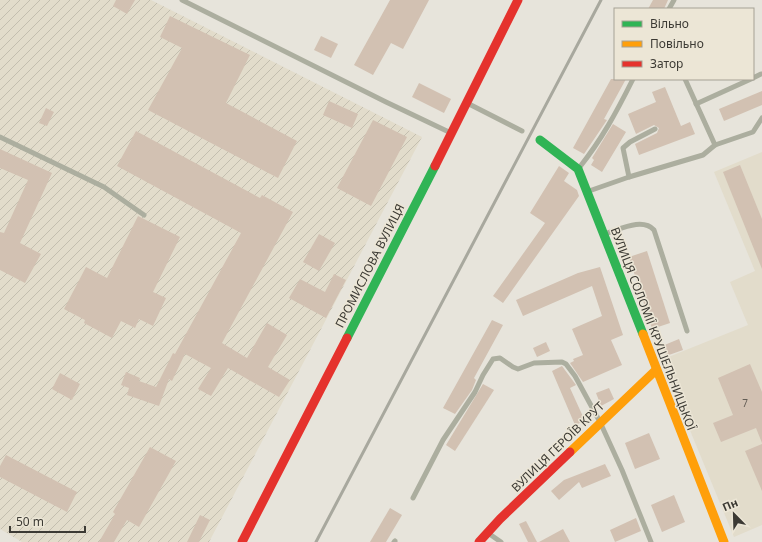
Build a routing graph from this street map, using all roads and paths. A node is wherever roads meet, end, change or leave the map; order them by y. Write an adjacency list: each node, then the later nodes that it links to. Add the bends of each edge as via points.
1 (182, 0): 13 (lane)
2 (518, 0): 8 (street, ПРОМИСЛОВА ВУЛИЦЯ)
3 (761, 74): 4 (lane)
4 (754, 78)
5 (633, 80): 17 (lane, via 616,114 595,148)
6 (685, 80): 9 (lane)
7 (750, 80): 9 (lane)
8 (466, 103): 12 (lane); 13 (street, ПРОМИСЛОВА ВУЛИЦЯ)
9 (696, 104): 16 (lane)
10 (762, 118): 16 (lane, via 753,132)
11 (655, 129): 18 (lane, via 623,148)
12 (522, 131)
13 (452, 133): 27 (street, ПРОМИСЛОВА ВУЛИЦЯ)
14 (0, 137): 20 (lane, via 104,187)
15 (540, 140): 17 (street)
16 (715, 145): 18 (lane, via 703,156)
17 (578, 169): 19 (street, ВУЛИЦЯ СОЛОМІЇ КРУШЕЛЬНИЦЬКОЇ)
18 (629, 177): 19 (lane)
19 (586, 192): 21 (street, ВУЛИЦЯ СОЛОМІЇ КРУШЕЛЬНИЦЬКОЇ)
20 (144, 215)
21 (603, 234): 22 (lane, via 642,224 649,225 654,230); 23 (street, ВУЛИЦЯ СОЛОМІЇ КРУШЕЛЬНИЦЬКОЇ)
22 (687, 330)
23 (656, 370): 24 (street, ВУЛИЦЯ ГЕРОЇВ КРУТ); 31 (street, ВУЛИЦЯ СОЛОМІЇ КРУШЕЛЬНИЦЬКОЇ)
24 (600, 422): 25 (lane, via 566,364 534,363 518,369 500,358 493,359 475,392 443,440); 26 (street, ВУЛИЦЯ ГЕРОЇВ КРУТ); 30 (lane)
25 (413, 498)
26 (487, 533): 28 (street, ВУЛИЦЯ ГЕРОЇВ КРУТ); 29 (lane)
27 (242, 542)
28 (478, 542)
29 (501, 542)
30 (651, 542)
31 (724, 542)

